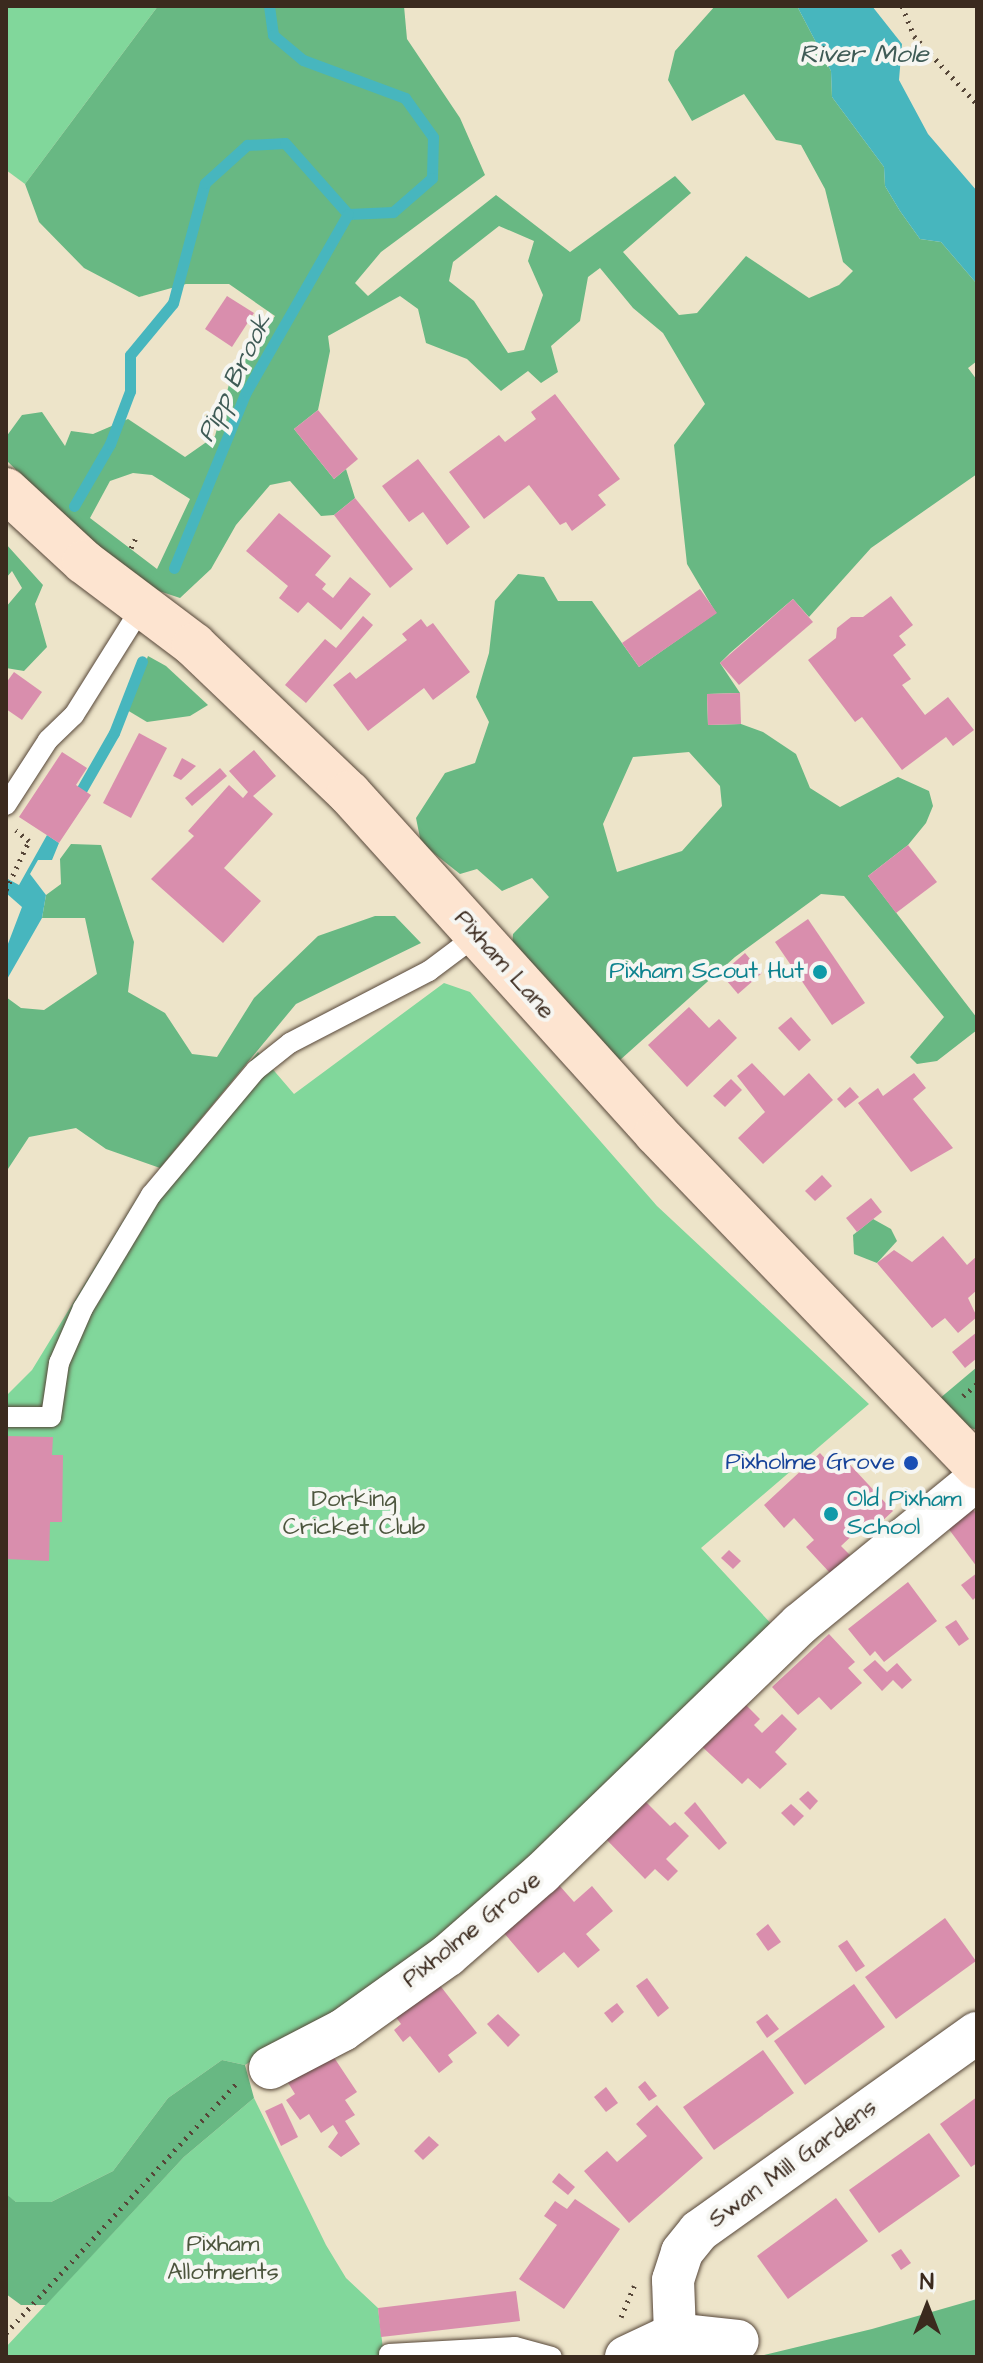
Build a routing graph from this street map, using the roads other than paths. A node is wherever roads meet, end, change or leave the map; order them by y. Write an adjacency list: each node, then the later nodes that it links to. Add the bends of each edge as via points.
1 (6, 490): 2 (main road, Pixham Lane, via 42,527)
2 (143, 605): 3 (lane, via 74,715 48,740); 4 (main road, Pixham Lane, via 257,702 349,793)
3 (7, 815)
4 (477, 935): 5 (lane, via 429,971 290,1043 256,1070 151,1195 83,1308 59,1363 51,1417); 6 (main road, Pixham Lane, via 803,1290)
5 (6, 1417)
6 (977, 1466)
7 (977, 1479): 9 (street, Pixholme Grove, via 800,1624 541,1874 448,1955 343,2030)
8 (977, 2033): 10 (street, Swan Mill Gardens, via 699,2231 682,2252 673,2280)
9 (270, 2068)
10 (675, 2334): 11 (street); 14 (street)
11 (738, 2341)
12 (389, 2354): 13 (lane, via 515,2347)
13 (552, 2357)
14 (626, 2357)

